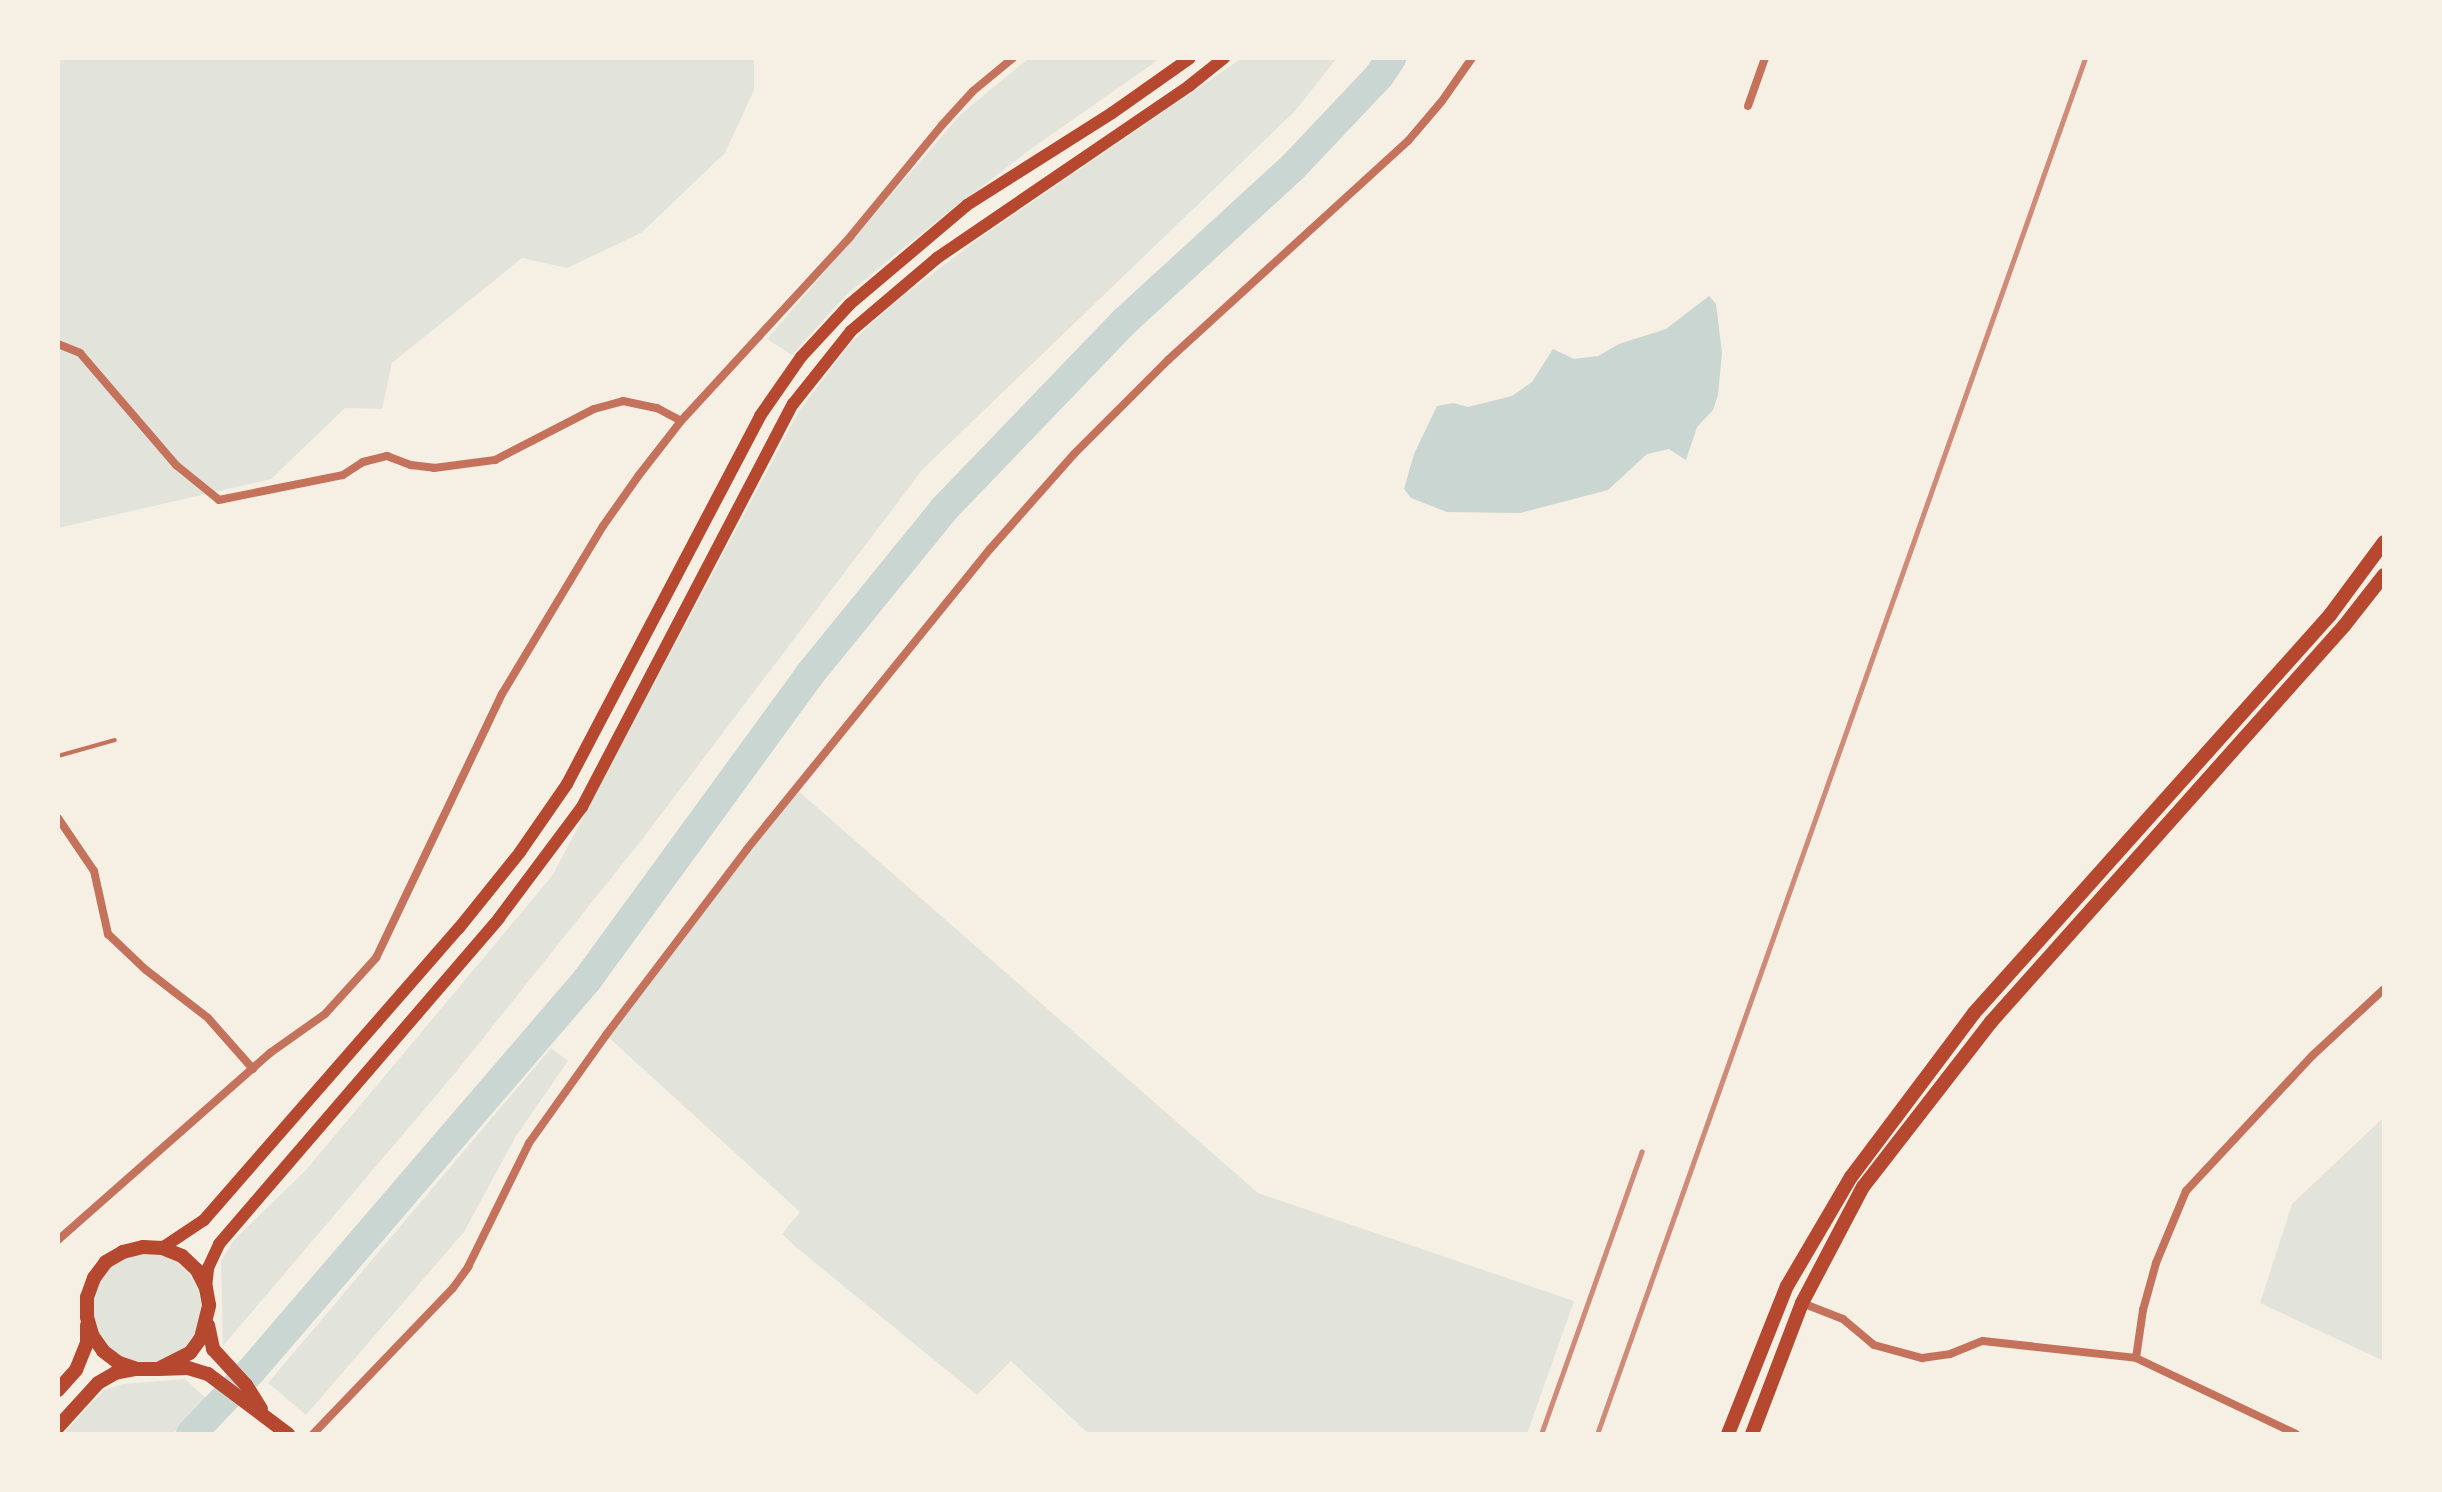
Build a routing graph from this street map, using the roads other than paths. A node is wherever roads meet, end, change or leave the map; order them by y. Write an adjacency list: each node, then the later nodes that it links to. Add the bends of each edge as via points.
1 (1013, 58): 8 (street, via 973,91 850,237)
2 (1190, 58): 17 (main road, via 967,205 850,304 801,357 760,416 574,772 520,852 204,1220)
3 (1224, 58): 18 (main road, via 937,258 851,331 793,404 582,807 499,918 219,1244)
4 (1472, 58): 29 (street, via 1408,141 1168,360 990,549 629,1003 529,1143 453,1288)
5 (1765, 58): 6 (street)
6 (1748, 106)
7 (58, 344): 8 (street, via 80,353 176,465 219,500 343,475 363,462 387,456 434,468 495,460 594,409 623,401)
8 (681, 421): 15 (street, via 603,526 502,694 376,958 325,1014)
9 (2384, 542): 30 (main road, via 2330,615 1974,1013 1851,1177 1787,1286)
10 (2384, 575): 19 (main road, via 1991,1022 1863,1187)
11 (115, 740): 12 (lane)
12 (58, 756)
13 (58, 818): 15 (street, via 94,871 108,934 208,1018)
14 (2384, 989): 22 (street, via 2313,1055 2186,1191 2156,1263)
15 (253, 1069): 16 (street)
16 (58, 1240)
17 (162, 1248): 18 (main road, via 182,1256); 20 (main road, via 133,1249 106,1262 87,1297)
18 (206, 1288): 21 (main road)
19 (1802, 1303): 22 (street, via 1843,1319 1874,1345 1922,1358 1983,1341); 31 (main road)
20 (87, 1317): 23 (main road, via 103,1351); 25 (main road, via 87,1343 76,1370)
21 (208, 1321): 24 (main road, via 190,1353); 26 (main road, via 209,1341)
22 (2136, 1358): 32 (street)
23 (137, 1369): 24 (main road); 27 (main road, via 98,1383)
24 (158, 1369): 26 (main road, via 208,1374)
25 (58, 1390)
26 (263, 1413): 28 (main road)
27 (58, 1427)
28 (288, 1434)
29 (313, 1434)
30 (1728, 1434)
31 (1752, 1434)
32 (2296, 1434)

